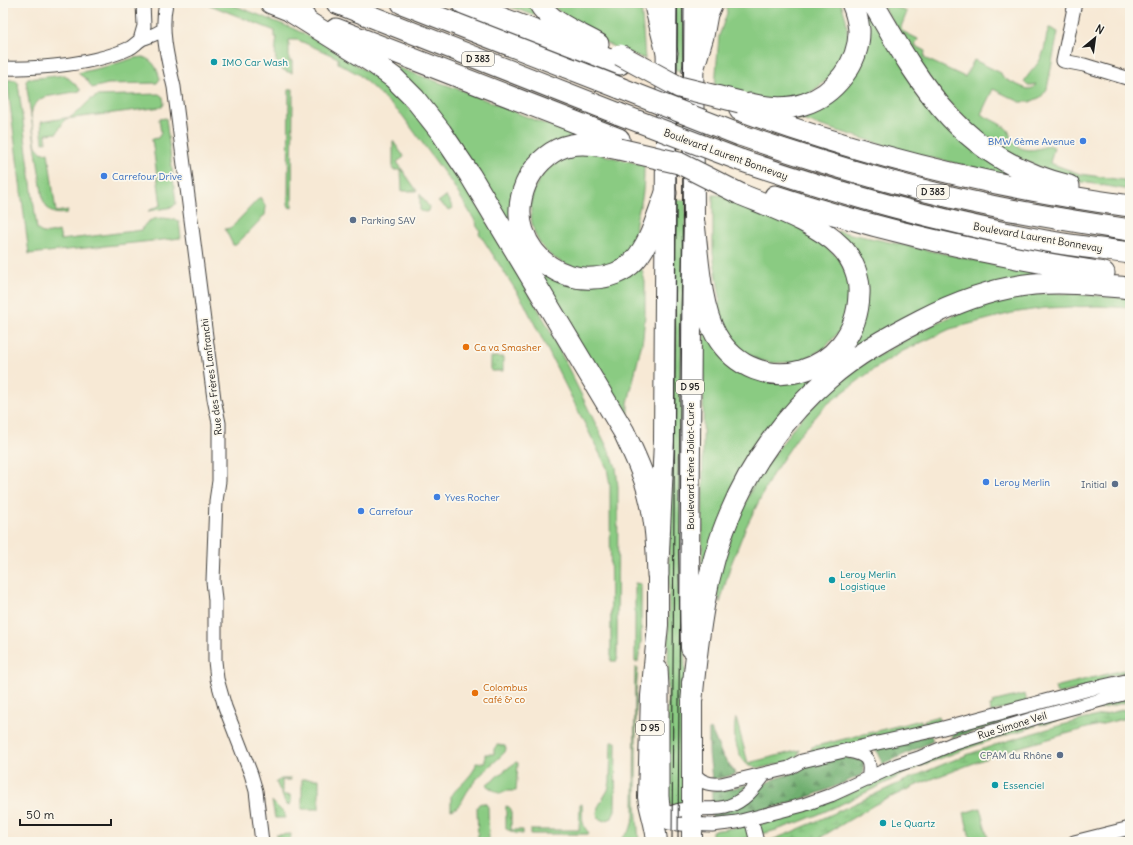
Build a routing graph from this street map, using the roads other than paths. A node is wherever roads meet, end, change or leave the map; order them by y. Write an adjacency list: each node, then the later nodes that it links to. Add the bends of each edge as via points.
1 (143, 3): 17 (street, via 144,26)
2 (166, 3): 16 (street, Rue des Frères Lanfranchi)
3 (271, 3): 15 (highway)
4 (337, 3): 31 (highway, Boulevard Laurent Bonnevay / D 383, bridge, via 740,160 842,193 932,217 1047,241)
5 (402, 3): 30 (highway, D 383, bridge, via 740,135 830,164 939,194)
6 (463, 3): 19 (highway)
7 (539, 3): 19 (highway, via 556,21)
8 (655, 3): 18 (highway)
9 (667, 3): 18 (main road, D 95)
10 (693, 3): 21 (main road, Boulevard Irène Joliot-Curie / D 95)
11 (712, 3): 21 (highway)
12 (852, 3): 23 (highway, via 859,30 857,47 843,76 832,88 819,98 786,108)
13 (873, 3): 27 (highway, via 906,60 930,93 951,119 977,143 1011,165 1033,175 1080,189)
14 (1075, 3): 22 (street, via 1063,61)
15 (290, 11): 24 (highway); 34 (highway, via 394,78 415,99 470,176 624,432 649,494 656,538)
16 (164, 29): 17 (street); 48 (street, Rue des Frères Lanfranchi, via 219,423 219,481 213,581 217,678 225,707 253,780)
17 (140, 40): 20 (street, via 131,48 86,61 58,66)
18 (667, 53): 26 (main road, D 95)
19 (620, 60): 23 (highway, bridge, via 679,87)
20 (3, 68)
21 (693, 70): 29 (main road, Boulevard Irène Joliot-Curie / D 95)
22 (1130, 80)
23 (740, 106): 28 (highway, via 833,141 973,178 1037,192)
24 (619, 144): 25 (highway, bridge, via 679,163); 26 (highway, via 571,145 555,151 533,170 522,197 520,213 522,229 535,253 557,272 571,277 601,278 615,273 634,261 645,245)
25 (740, 189): 29 (highway, via 816,228 842,248 851,260 859,290 857,317 843,344 826,360 805,370 775,373 758,370 734,357 716,336 710,321); 32 (highway, via 939,242 1068,268)
26 (666, 193): 34 (main road, D 95, via 664,441)
27 (1130, 198)
28 (1130, 206)
29 (694, 223): 37 (main road, Boulevard Irène Joliot-Curie / D 95, via 689,548)
30 (1130, 230)
31 (1130, 253)
32 (1130, 277)
33 (1130, 288): 37 (highway, via 1060,283 1034,284 981,295 937,312 887,338 828,378 782,426 746,481 730,513 705,595)
34 (658, 575): 47 (main road, D 95, via 658,625 650,696 648,797)
35 (1130, 680): 38 (street, Rue Simone Veil)
36 (1130, 692): 40 (street, Rue Simone Veil, via 952,744)
37 (692, 698): 41 (main road, Boulevard Irène Joliot-Curie / D 95)
38 (948, 727): 39 (street, Rue Simone Veil); 40 (street, Rue Simone Veil, via 946,738)
39 (846, 750): 42 (street, Rue Simone Veil); 43 (street, via 867,758)
40 (897, 765): 43 (street, Rue Simone Veil)
41 (692, 771): 42 (street, Rue Simone Veil, via 698,778 712,785); 45 (main road, Boulevard Irène Joliot-Curie / D 95)
42 (765, 774): 45 (street, via 752,792 735,804 721,808)
43 (868, 779): 44 (street, Rue Simone Veil, via 803,806)
44 (751, 819): 45 (street, Rue Simone Veil, via 712,825); 49 (street)
45 (692, 825): 47 (street, via 669,823)
46 (1130, 828): 50 (street)
47 (659, 830)
48 (262, 842)
49 (757, 842)
50 (1074, 842)

